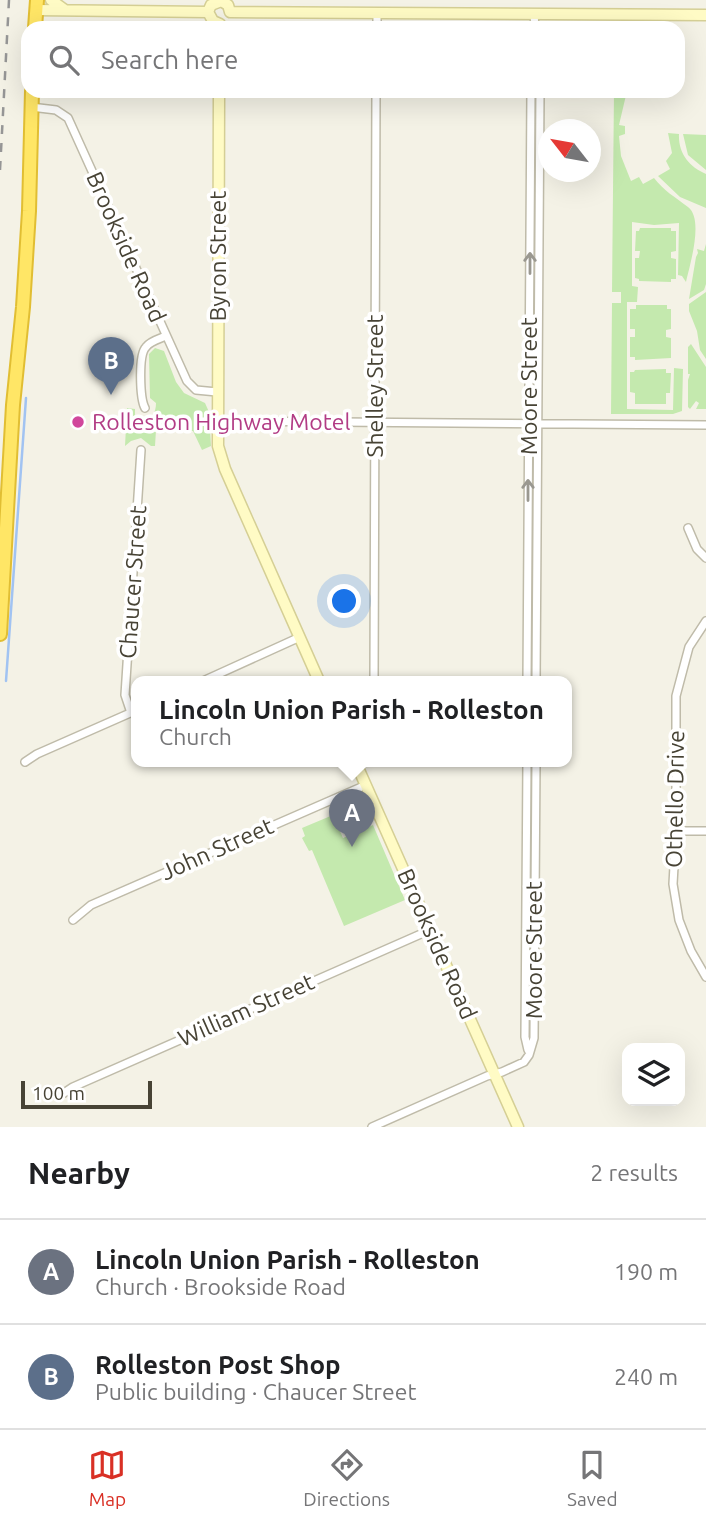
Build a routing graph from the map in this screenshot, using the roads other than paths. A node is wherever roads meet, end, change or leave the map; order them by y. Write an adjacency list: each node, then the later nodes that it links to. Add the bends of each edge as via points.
1 (51, 0): 4 (street)
2 (217, 1): 5 (street); 6 (street, via 228,5)
3 (36, 5): 4 (street)
4 (66, 10): 5 (street)
5 (208, 12): 10 (street)
6 (230, 12): 7 (street); 11 (street)
7 (377, 12): 8 (street); 12 (street)
8 (534, 14): 9 (street); 13 (street)
9 (706, 15)
10 (213, 21)
11 (226, 21)
12 (377, 21)
13 (534, 21)
14 (32, 98): 19 (highway)
15 (219, 98): 21 (street, Byron Street)
16 (376, 98): 24 (street, Shelley Street)
17 (531, 98): 25 (street, Moore Street, one-way to 17)
18 (540, 98): 25 (street, Moore Street)
19 (31, 107): 20 (street, Brookside Road, via 56,110 71,122); 31 (highway, via 30,192)
20 (166, 336): 21 (street, Brookside Road, via 188,384 199,391); 22 (street, via 148,344 143,352 141,398)
21 (217, 392): 23 (street, Byron Street)
22 (145, 408)
23 (217, 421): 24 (street); 32 (street, via 223,463)
24 (375, 422): 25 (street); 35 (street, Shelley Street)
25 (533, 423): 26 (street); 36 (street, Moore Street, one-way to 25); 37 (street, Moore Street)
26 (706, 425)
27 (141, 450): 38 (street, Chaucer Street, via 125,695)
28 (688, 528): 29 (street)
29 (706, 558)
30 (706, 621): 45 (street, Othello Drive, via 689,647 676,696)
31 (0, 634)
32 (300, 638): 33 (street); 34 (street)
33 (214, 676)
34 (318, 676)
35 (374, 676)
36 (527, 676)
37 (536, 676)
38 (131, 706)
39 (131, 712): 40 (street)
40 (25, 762)
41 (358, 767): 44 (street, Brookside Road)
42 (527, 767): 50 (street, Moore Street)
43 (536, 767): 50 (street, Moore Street, via 534,1038)
44 (366, 785): 47 (street, John Street, via 91,905); 48 (street, Brookside Road)
45 (676, 831): 46 (street); 49 (street, Othello Drive, via 673,884 679,920)
46 (706, 831)
47 (73, 920)
48 (430, 930): 51 (street, Brookside Road); 52 (street, William Street)
49 (706, 977)
50 (529, 1055): 51 (street, via 524,1062)
51 (494, 1074): 53 (street); 54 (street, Brookside Road)
52 (64, 1093)
53 (372, 1127)
54 (518, 1127)

